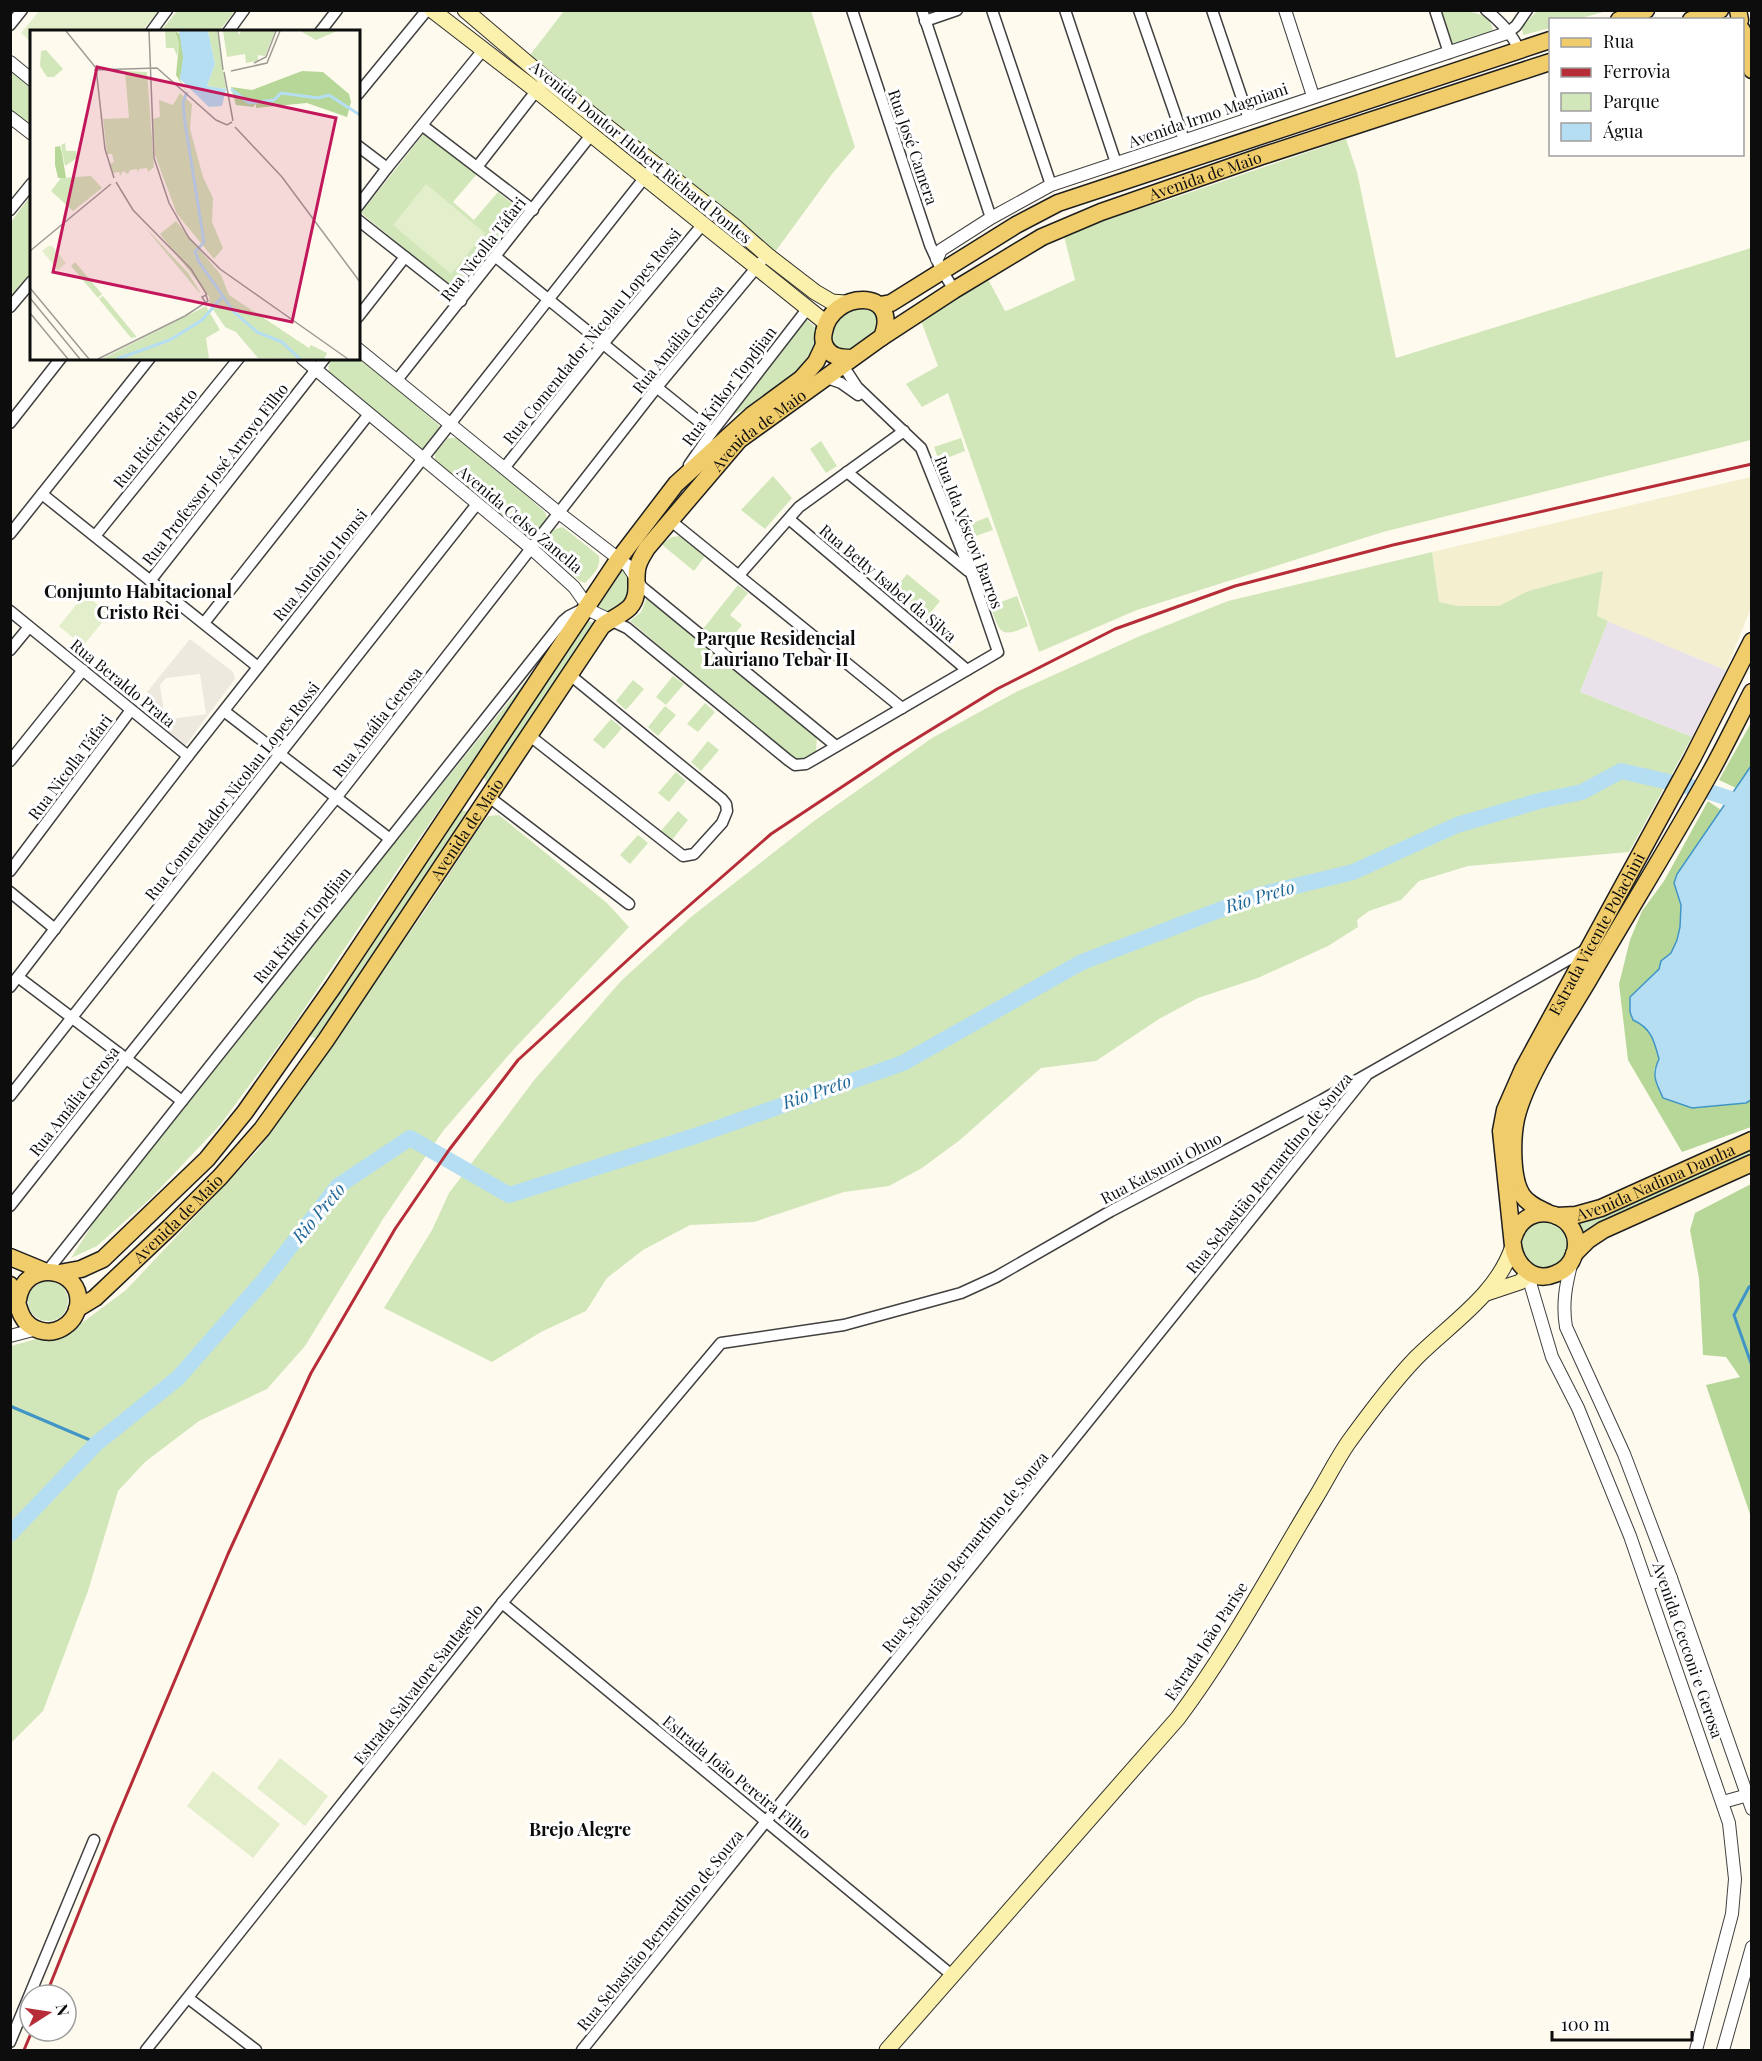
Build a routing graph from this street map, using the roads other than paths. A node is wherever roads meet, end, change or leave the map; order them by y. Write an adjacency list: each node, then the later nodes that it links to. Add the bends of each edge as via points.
1 (22, 10): 21 (street)
2 (167, 10): 22 (street)
3 (244, 10): 23 (street)
4 (337, 10): 24 (street)
5 (427, 10): 37 (street)
6 (432, 10): 28 (main road, Avenida Doutor Hubert Richard Pontes)
7 (465, 10): 36 (main road, Avenida Doutor Hubert Richard Pontes)
8 (852, 10): 64 (street, Rua José Camera)
9 (957, 10): 19 (street)
10 (992, 10): 54 (street)
11 (1065, 10): 48 (street)
12 (1139, 10): 44 (street)
13 (1212, 10): 40 (street)
14 (1285, 10): 38 (street)
15 (1435, 10): 30 (street)
16 (1486, 10): 25 (street, via 1503,24)
17 (1527, 10): 25 (street)
18 (1720, 10): 20 (main road)
19 (923, 16): 58 (street)
20 (1697, 18)
21 (10, 25)
22 (152, 30)
23 (229, 30)
24 (322, 30)
25 (1507, 33): 29 (street); 30 (street, Avenida Irmo Magniani)
26 (1744, 34): 34 (main road)
27 (1549, 41): 29 (main road, Avenida de Maio)
28 (483, 50): 36 (main road, Avenida Doutor Hubert Richard Pontes); 41 (street)
29 (1519, 50): 33 (main road); 45 (main road, Avenida de Maio)
30 (1449, 52): 38 (street, Avenida Irmo Magniani)
31 (10, 62): 35 (street)
32 (1549, 63): 33 (main road, Avenida de Maio)
33 (1526, 69): 47 (main road, Avenida de Maio)
34 (1752, 70)
35 (30, 78)
36 (541, 85): 43 (main road, Avenida Doutor Hubert Richard Pontes); 49 (main road, Avenida Doutor Hubert Richard Pontes); 50 (street)
37 (360, 92)
38 (1313, 96): 40 (street, Avenida Irmo Magniani)
39 (10, 117): 42 (street)
40 (1249, 119): 44 (street, Avenida Irmo Magniani)
41 (423, 126): 50 (street); 51 (street)
42 (30, 132)
43 (591, 135): 52 (main road, Avenida Doutor Hubert Richard Pontes); 57 (street, Rua Nicolla Táfari)
44 (1184, 140): 48 (street, Avenida Irmo Magniani)
45 (1254, 140): 47 (main road); 64 (main road, Avenida de Maio, via 1058,203)
46 (360, 148): 51 (street)
47 (1262, 156): 66 (main road, Avenida de Maio, via 1101,212 1042,237)
48 (1116, 164): 54 (street, Avenida Irmo Magniani)
49 (655, 165): 52 (street, Rua Antônio Homsi); 63 (main road, Avenida Doutor Hubert Richard Pontes)
50 (477, 166): 57 (street)
51 (387, 168): 55 (street)
52 (645, 177): 60 (main road, Avenida Doutor Hubert Richard Pontes); 67 (street, Rua Antônio Homsi)
53 (30, 185): 56 (street)
54 (1051, 185): 58 (street, Avenida Irmo Magniani)
55 (360, 203)
56 (10, 210)
57 (533, 210): 62 (street, Rua Nicolla Táfari)
58 (991, 218): 64 (street, Avenida Irmo Magniani, via 941,250)
59 (360, 222): 61 (street)
60 (703, 224): 63 (main road, Avenida Doutor Hubert Richard Pontes); 76 (street, Rua Comendador Nicolau Lopes Rossi)
61 (405, 257): 68 (street); 73 (street)
62 (496, 257): 67 (street); 68 (street, Rua Nicolla Táfari)
63 (762, 261): 69 (main road, Avenida Doutor Hubert Richard Pontes, via 831,302); 72 (main road, Avenida Doutor Hubert Richard Pontes); 88 (street, Rua Amália Gerosa)
64 (940, 265): 66 (street, Rua José Camera); 70 (main road, Avenida de Maio, via 891,303)
65 (30, 283): 71 (street)
66 (954, 290): 75 (main road, Avenida de Maio)
67 (549, 300): 76 (street); 92 (street, Rua Antônio Homsi)
68 (461, 301): 87 (street, Rua Nicolla Táfari)
69 (845, 303): 70 (main road, via 866,300); 74 (main road)
70 (880, 305): 75 (main road, via 887,325)
71 (10, 307)
72 (808, 308): 74 (main road, Avenida Doutor Hubert Richard Pontes); 94 (street, Rua Krikor Topdjian)
73 (360, 313)
74 (826, 323): 77 (main road)
75 (882, 337): 84 (main road)
76 (602, 345): 88 (street); 96 (street, Rua Comendador Nicolau Lopes Rossi)
77 (825, 345): 84 (main road, via 832,354); 98 (main road, Avenida de Maio, via 801,379 752,415)
78 (360, 351): 87 (street, Avenida Celso Zanella)
79 (59, 360): 91 (street)
80 (148, 360): 99 (street)
81 (237, 360): 105 (street, Rua Ricieri Berto)
82 (304, 360): 85 (street, Avenida Celso Zanella)
83 (324, 360): 85 (street, Rua Professor José Arroyo Filho)
84 (847, 361): 86 (main road, Avenida de Maio); 89 (street, Rua Ida Véscovi Barros, via 857,387)
85 (316, 370): 90 (street, Avenida Celso Zanella); 111 (street, Rua Professor José Arroyo Filho)
86 (827, 378): 89 (street, Rua Ida Véscovi Barros, via 851,388); 103 (main road, Avenida de Maio, via 739,440)
87 (397, 380): 92 (street, Avenida Celso Zanella)
88 (657, 387): 94 (street); 101 (street, Rua Amália Gerosa)
89 (874, 406): 93 (street, Rua Ida Véscovi Barros)
90 (369, 414): 95 (street, Avenida Celso Zanella); 115 (street)
91 (10, 423)
92 (451, 425): 95 (street, Rua Antônio Homsi); 96 (street, Avenida Celso Zanella)
93 (903, 431): 97 (street); 108 (street, Rua Ida Véscovi Barros, via 921,448)
94 (712, 432): 98 (street, Rua Krikor Topdjian)
95 (424, 459): 100 (street, Avenida Celso Zanella); 119 (street, Rua Antônio Homsi)
96 (505, 467): 101 (street, Avenida Celso Zanella)
97 (847, 472): 102 (street, via 799,507); 108 (street)
98 (676, 484): 107 (main road, Avenida de Maio)
99 (42, 494): 104 (street); 105 (street)
100 (477, 504): 106 (street, Avenida Celso Zanella); 130 (street, Rua Comendador Nicolau Lopes Rossi)
101 (559, 513): 106 (street, Rua Amália Gerosa); 107 (street, Avenida Celso Zanella)
102 (789, 519): 109 (street); 121 (street, Rua Betty Isabel da Silva)
103 (671, 520): 109 (street); 110 (main road, Avenida de Maio, via 640,560)
104 (10, 534)
105 (95, 536): 111 (street)
106 (532, 549): 112 (street, Avenida Celso Zanella, via 574,587); 135 (street, Rua Amália Gerosa)
107 (618, 560): 110 (street, Avenida Celso Zanella, via 628,566); 112 (main road, Avenida de Maio)
108 (971, 573): 121 (street, Rua Ida Véscovi Barros, via 998,652)
109 (740, 574): 124 (street)
110 (637, 580): 114 (main road, Avenida de Maio, via 633,603); 127 (street, Avenida Celso Zanella)
111 (150, 581): 115 (street)
112 (587, 607): 114 (street, Avenida Celso Zanella); 134 (main road, Avenida de Maio); 138 (street, Rua Krikor Topdjian, via 563,621)
113 (10, 611): 116 (street, Rua Beraldo Prata)
114 (610, 620): 122 (main road, Avenida de Maio); 132 (street, Avenida Celso Zanella, via 627,628 795,765)
115 (204, 623): 119 (street)
116 (29, 627): 118 (street); 120 (street, Rua Beraldo Prata)
117 (1752, 640): 143 (main road, Estrada Vicente Polachini)
118 (10, 650)
119 (258, 667): 126 (street, Rua Antônio Homsi)
120 (83, 670): 125 (street, Rua Beraldo Prata); 133 (street)
121 (967, 670): 124 (street)
122 (570, 675): 128 (main road, Avenida de Maio); 128 (street, via 722,799 727,811 722,822 694,854 683,856)
123 (1752, 692): 154 (main road, Estrada Vicente Polachini, via 1711,771 1533,1077 1517,1116 1515,1174 1521,1194 1530,1204)
124 (902, 708): 129 (street)
125 (131, 710): 131 (street, Rua Beraldo Prata); 139 (street, Rua Nicolla Táfari)
126 (224, 711): 130 (street); 131 (street, Rua Antônio Homsi)
127 (818, 731): 129 (street, Avenida Celso Zanella); 132 (street)
128 (530, 736): 137 (main road, Avenida de Maio)
129 (836, 746): 132 (street)
130 (280, 754): 135 (street); 146 (street, Rua Comendador Nicolau Lopes Rossi)
131 (188, 756): 142 (street, Rua Antônio Homsi)
132 (820, 756)
133 (10, 761)
134 (480, 768): 136 (main road, Avenida de Maio); 137 (main road)
135 (336, 798): 138 (street); 147 (street, Rua Amália Gerosa)
136 (456, 803): 137 (main road); 158 (main road, Avenida de Maio, via 333,987 245,1112 207,1158 103,1259 81,1269)
137 (484, 804): 141 (street); 162 (main road, Avenida de Maio, via 262,1130 170,1227 95,1298)
138 (390, 839): 150 (street, Rua Krikor Topdjian)
139 (10, 871)
140 (10, 892): 142 (street)
141 (628, 904)
142 (55, 928): 144 (street, Rua Antônio Homsi)
143 (1588, 948): 148 (street, Rua Katsumi Ohno); 155 (main road, Estrada Vicente Polachini, via 1505,1110 1502,1148)
144 (18, 977): 145 (street, Rua Antônio Homsi); 146 (street)
145 (10, 987)
146 (72, 1018): 147 (street); 149 (street, Rua Comendador Nicolau Lopes Rossi)
147 (126, 1059): 150 (street); 153 (street, Rua Amália Gerosa)
148 (1371, 1071): 165 (street, Rua Katsumi Ohno, via 961,1293 844,1324); 172 (street, Rua Sebastião Bernardino de Souza)
149 (10, 1096)
150 (182, 1101): 158 (street, Rua Krikor Topdjian)
151 (1752, 1140): 154 (main road, Avenida Nadima Damha, via 1601,1208 1576,1215)
152 (1752, 1163): 157 (main road, Avenida Nadima Damha, via 1603,1230)
153 (10, 1206)
154 (1552, 1214): 155 (main road, via 1528,1215 1518,1226); 157 (main road, via 1569,1225 1575,1236)
155 (1513, 1242): 159 (main road); 160 (main road, Estrada João Parise, via 1503,1270)
156 (10, 1257): 158 (main road)
157 (1573, 1258): 159 (main road, via 1563,1270); 166 (street, Avenida Cecconi e Gerosa, via 1564,1293 1566,1327 1624,1454)
158 (51, 1272): 161 (main road, via 28,1279); 162 (main road, via 71,1281)
159 (1527, 1281): 160 (main road, Estrada João Parise); 167 (street, Avenida Cecconi e Gerosa, via 1552,1357 1578,1408)
160 (1487, 1293): 175 (main road, Estrada João Parise, via 1403,1373 1347,1444 1226,1648 1178,1718)
161 (13, 1297): 163 (main road, via 25,1321)
162 (77, 1309): 163 (main road, via 70,1322 58,1330)
163 (37, 1329): 164 (street)
164 (10, 1336)
165 (721, 1343): 168 (street, Estrada Salvatore Santagelo)
166 (1671, 1578): 167 (street); 169 (street, Avenida Cecconi e Gerosa)
167 (1647, 1584): 170 (street, Avenida Cecconi e Gerosa)
168 (502, 1603): 172 (street, Estrada João Pereira Filho); 176 (street, Estrada Salvatore Santagelo)
169 (1748, 1795): 170 (street); 171 (street, Avenida Cecconi e Gerosa)
170 (1723, 1802): 182 (street, Avenida Cecconi e Gerosa, via 1732,1848 1732,1914)
171 (1752, 1809)
172 (768, 1821): 175 (street, Estrada João Pereira Filho); 180 (street, Rua Sebastião Bernardino de Souza)
173 (94, 1840): 177 (street)
174 (1752, 1947): 183 (street)
175 (953, 1976): 181 (main road, Estrada João Parise)
176 (188, 1998): 178 (street, Estrada Salvatore Santagelo); 179 (street)
177 (10, 2042)
178 (146, 2050)
179 (256, 2050)
180 (582, 2050)
181 (887, 2050)
182 (1696, 2050)
183 (1724, 2050)

